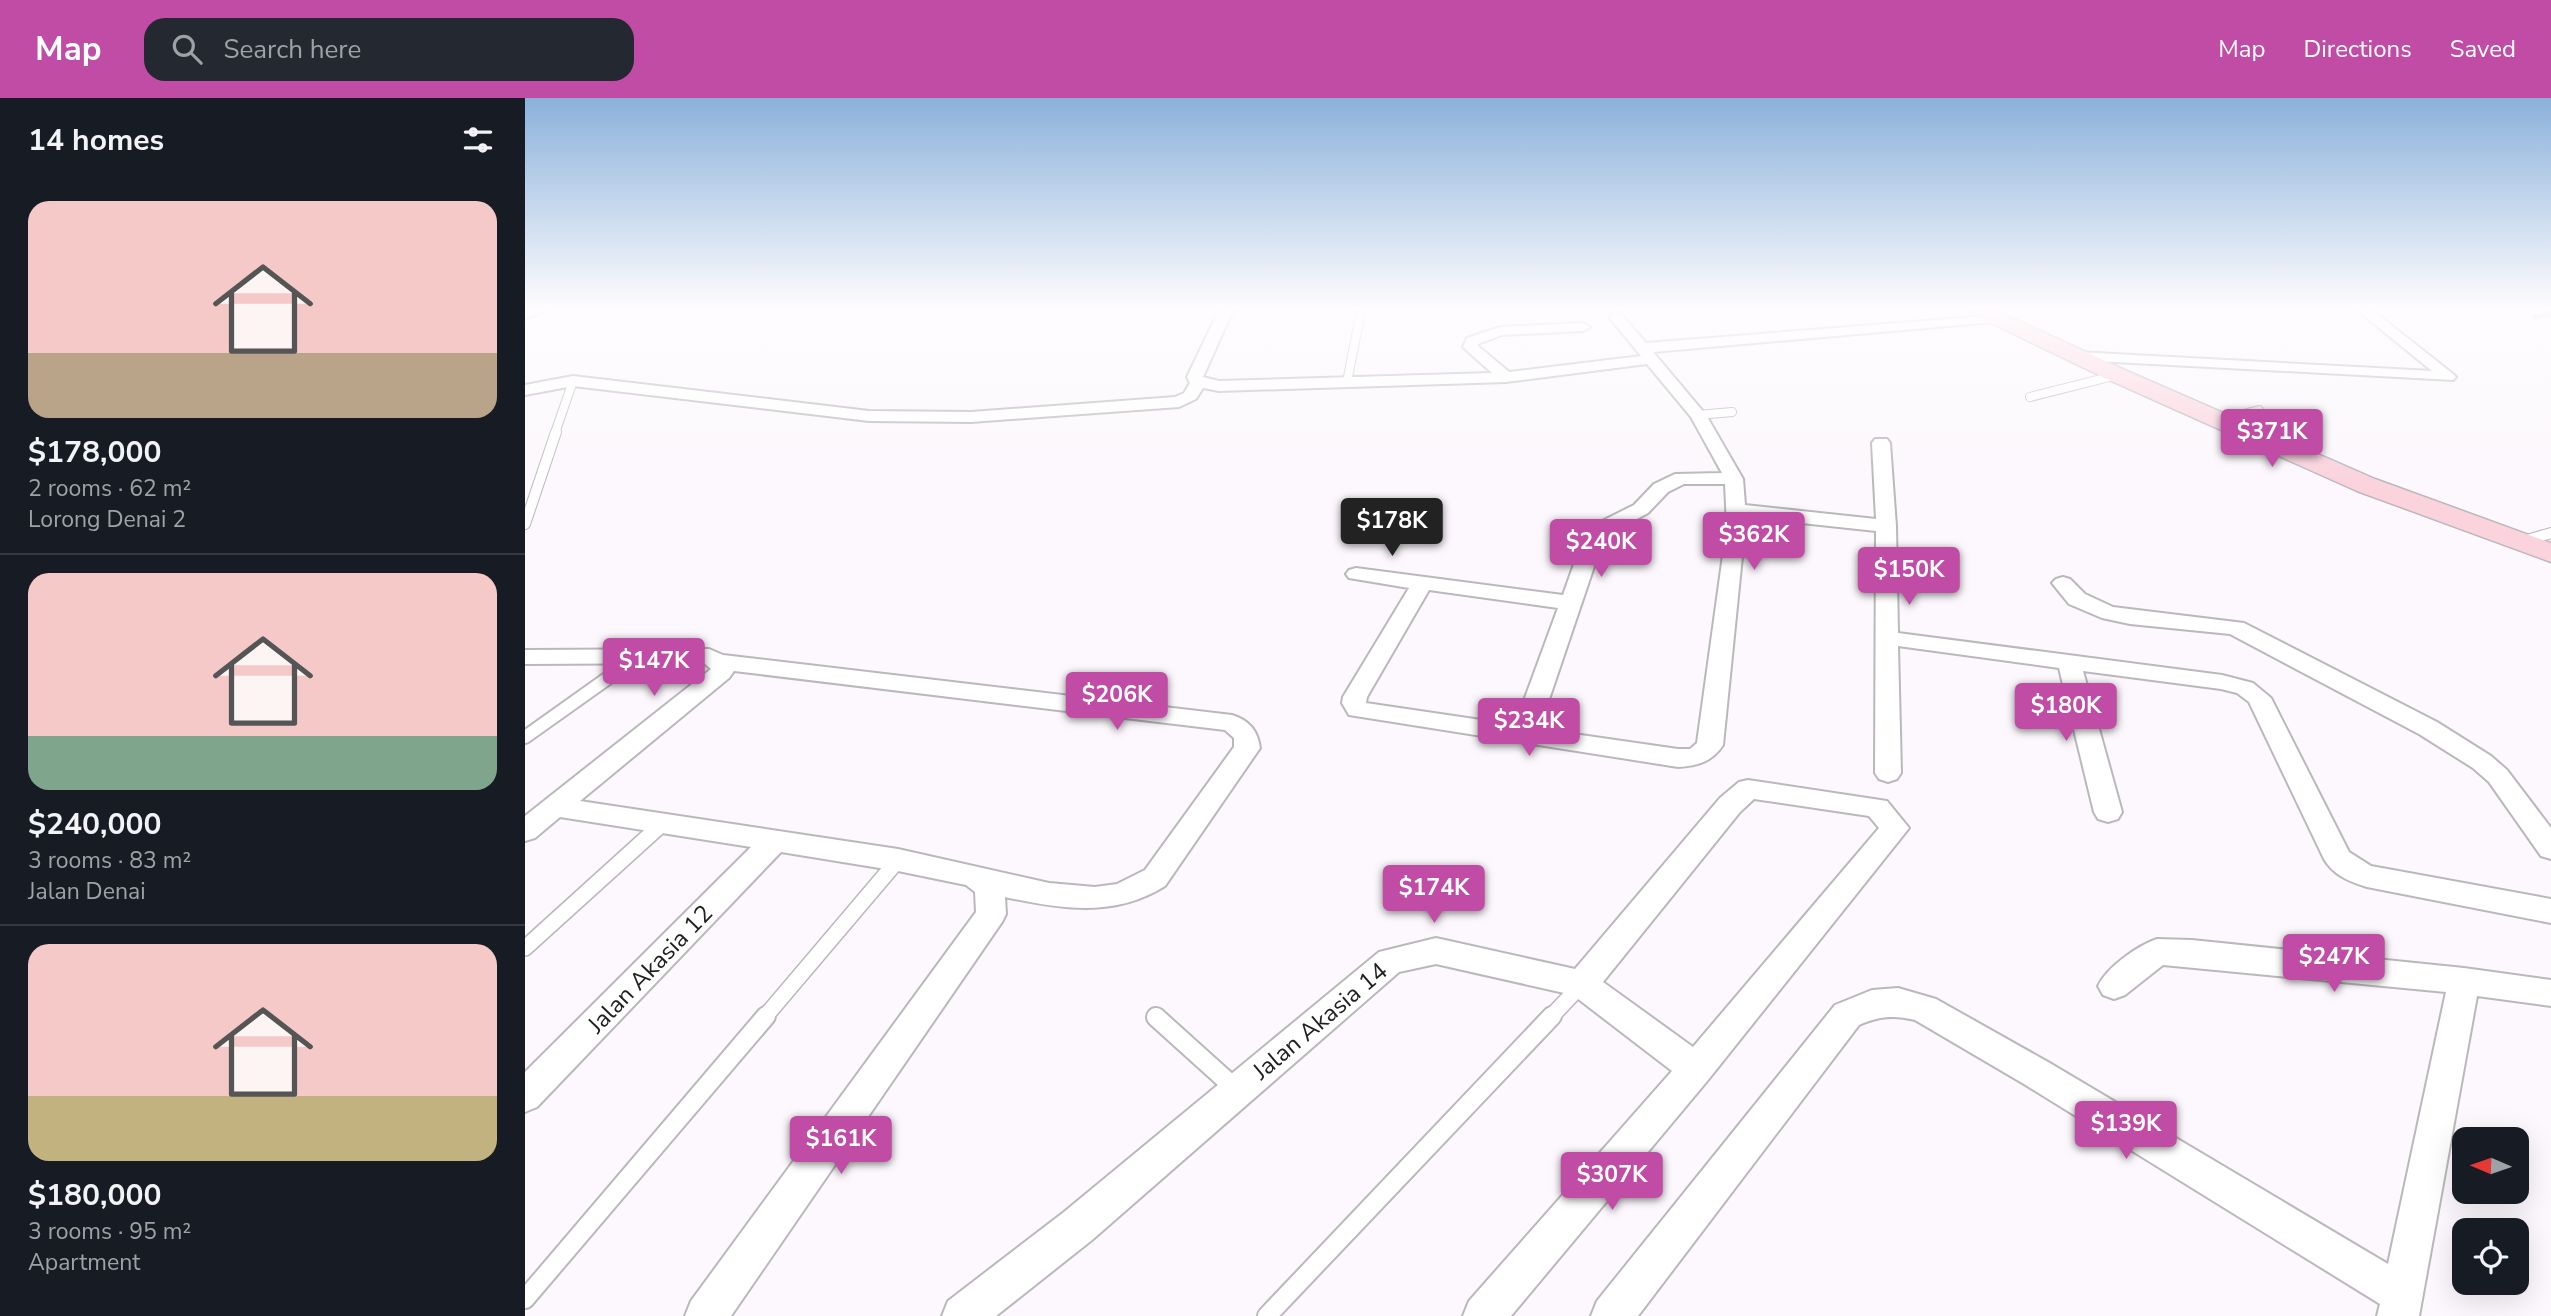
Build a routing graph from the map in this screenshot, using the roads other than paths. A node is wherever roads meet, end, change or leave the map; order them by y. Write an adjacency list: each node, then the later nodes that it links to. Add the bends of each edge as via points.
1 (1200, 367): 13 (street)
2 (1350, 367): 12 (lane)
3 (1493, 367): 10 (street)
4 (1568, 367): 10 (street)
5 (1658, 367): 18 (street)
6 (2100, 367): 9 (main road)
7 (2269, 367): 8 (street, via 2448,377)
8 (2436, 367)
9 (2117, 375): 15 (lane); 19 (main road)
10 (1506, 377): 12 (street)
11 (573, 381): 13 (street, via 869,416 971,417 1163,404 1178,402); 14 (street); 23 (lane)
12 (1347, 382): 13 (street)
13 (1194, 389)
14 (525, 390)
15 (2030, 397)
16 (2259, 410): 19 (lane)
17 (1732, 412): 18 (lane)
18 (1697, 415): 21 (street)
19 (2220, 420): 26 (main road, via 2367,485)
20 (1881, 443): 24 (street)
21 (1734, 479): 22 (street); 31 (street, via 1681,478 1661,488 1641,509 1599,530)
22 (1736, 510): 24 (street); 37 (street, via 1731,590 1710,745 1703,754 1678,758)
23 (525, 524)
24 (1886, 526): 32 (street)
25 (2551, 533): 26 (lane)
26 (2520, 542): 27 (main road)
27 (2551, 553)
28 (1356, 574): 30 (street)
29 (2063, 583): 45 (street, via 2091,608 2236,628 2428,728 2498,776)
30 (1422, 584): 31 (street); 37 (street, via 1354,703 1358,710)
31 (1571, 603): 37 (street)
32 (1888, 638): 36 (street); 39 (street)
33 (639, 656): 34 (street); 35 (street, via 709,656); 38 (lane)
34 (525, 657)
35 (720, 662): 40 (street, via 724,667 721,673); 47 (street, via 1205,719 1232,723 1246,735 1247,748 1155,878 1143,888 1086,898)
36 (2069, 662): 41 (street); 48 (street, via 2222,682 2254,692 2338,859 2352,870)
37 (1525, 734)
38 (525, 737)
39 (1888, 773)
40 (555, 807): 42 (street); 43 (street)
41 (2108, 813)
42 (662, 824): 44 (street); 49 (lane)
43 (525, 831)
44 (774, 842): 46 (street); 57 (street, Jalan Akasia 12)
45 (2551, 849)
46 (898, 860): 47 (street, via 975,876); 58 (lane)
47 (984, 882): 60 (street, via 991,888 991,914)
48 (2551, 911)
49 (525, 948)
50 (2464, 981): 52 (street, via 2157,951); 53 (street); 59 (street)
51 (1582, 984): 55 (street, Jalan Akasia 14); 55 (street, via 1748,789 1877,808 1895,828); 56 (street, Jalan Akasia 14, via 1436,951 1390,961); 62 (lane)
52 (2114, 986)
53 (2551, 993)
54 (1156, 1017): 56 (lane)
55 (1696, 1069): 63 (street)
56 (1238, 1090): 61 (street, Jalan Akasia 14)
57 (525, 1096)
58 (525, 1299)
59 (2400, 1305): 64 (street, via 2036,1073 1924,1009 1898,1002 1872,1004 1847,1015)
60 (706, 1316)
61 (963, 1316)
62 (1267, 1316)
63 (1484, 1316)
64 (1612, 1316)

